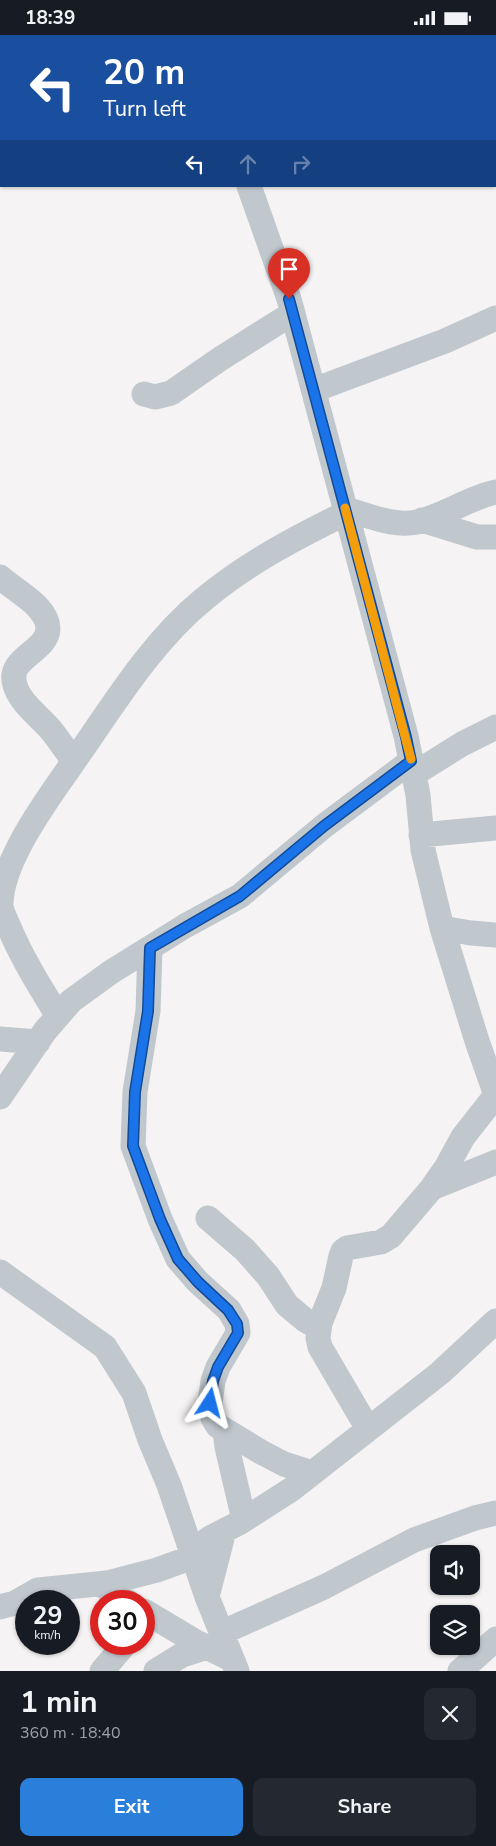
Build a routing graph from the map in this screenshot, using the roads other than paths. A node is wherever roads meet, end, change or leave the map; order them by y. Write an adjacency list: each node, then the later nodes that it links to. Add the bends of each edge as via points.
1 (248, 187): 2 (street)
2 (293, 313): 4 (street); 5 (street, via 171,393 155,397)
3 (496, 318): 4 (street, via 445,341)
4 (314, 390): 7 (street)
5 (144, 394)
6 (496, 492): 8 (street)
7 (346, 511): 8 (street, via 402,523); 12 (street, via 238,572 203,600 155,650); 13 (street)
8 (422, 520): 9 (street, via 478,537)
9 (496, 537)
10 (0, 577): 12 (street, via 43,612 48,631 45,639 18,665 15,685)
11 (496, 727): 13 (street)
12 (74, 761): 16 (street, via 40,807 12,857 2,883)
13 (412, 767): 15 (street); 19 (street, via 324,826 240,896)
14 (496, 827): 15 (street)
15 (421, 835): 17 (street)
16 (3, 923): 20 (street)
17 (442, 928): 18 (street); 23 (street)
18 (496, 935)
19 (150, 948): 20 (street, via 71,1001); 32 (street, via 148,1011 135,1092 133,1146 178,1259 228,1310 237,1324 238,1333 213,1381 210,1403 213,1418)
20 (58, 1016): 22 (street)
21 (0, 1039): 22 (street)
22 (38, 1042): 24 (street)
23 (496, 1095): 26 (street, via 463,1137)
24 (0, 1097)
25 (496, 1162): 26 (street)
26 (432, 1188): 29 (street, via 390,1236 381,1242 343,1251)
27 (208, 1218): 29 (street, via 245,1250 287,1305)
28 (0, 1272): 36 (street, via 105,1347 134,1393)
29 (319, 1328): 31 (street, via 320,1347)
30 (493, 1328): 31 (street)
31 (368, 1429): 33 (street)
32 (225, 1430): 33 (street, via 261,1453); 35 (street)
33 (312, 1473): 35 (street)
34 (496, 1513): 43 (street, via 414,1540)
35 (234, 1525): 36 (street); 39 (street)
36 (192, 1554): 37 (street, via 157,1570); 39 (street)
37 (100, 1584): 38 (street); 40 (street, via 38,1591)
38 (109, 1590)
39 (207, 1597): 43 (street)
40 (0, 1607)
41 (155, 1619): 43 (street, via 196,1642)
42 (496, 1639): 48 (street)
43 (214, 1640): 45 (street); 47 (street)
44 (116, 1655): 46 (street)
45 (234, 1665)
46 (102, 1671)
47 (156, 1671)
48 (460, 1671)

